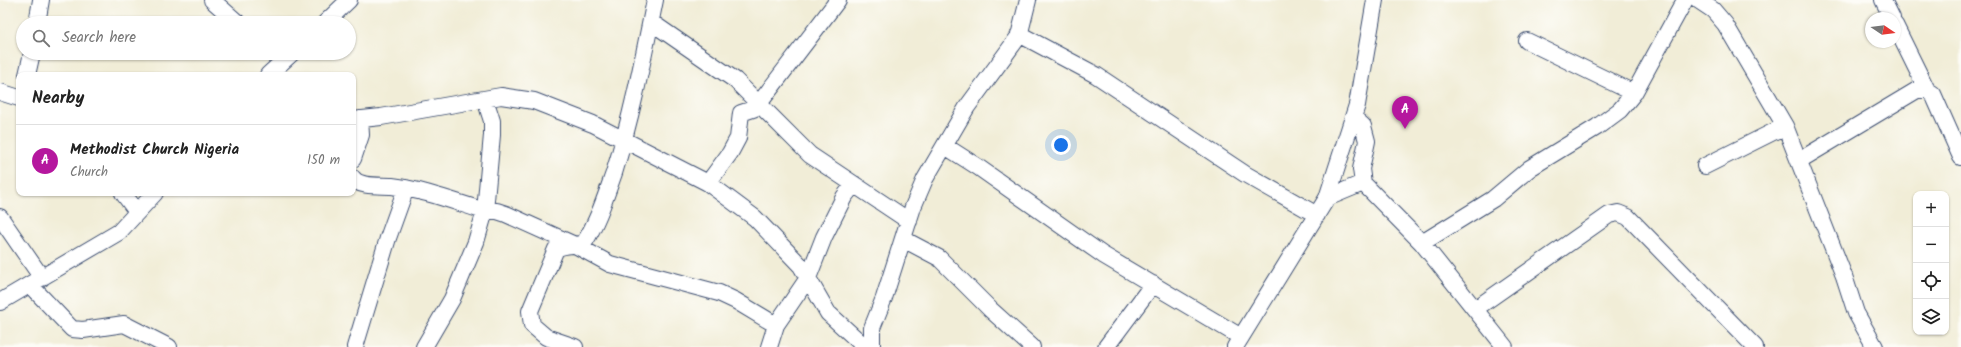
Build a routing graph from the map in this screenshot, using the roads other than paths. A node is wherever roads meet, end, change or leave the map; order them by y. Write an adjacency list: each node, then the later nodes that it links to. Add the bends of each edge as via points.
1 (41, 0): 12 (street)
2 (212, 0): 13 (street)
3 (349, 0): 14 (street)
4 (655, 0): 15 (street)
5 (838, 0): 28 (street)
6 (1028, 0): 16 (street)
7 (1376, 0): 29 (street)
8 (1685, 0): 25 (street)
9 (1698, 0): 31 (street, via 1713,10 1725,24)
10 (1883, 0): 11 (street)
11 (1889, 12)
12 (38, 16)
13 (230, 16)
14 (332, 16)
15 (651, 22): 28 (street, via 735,80); 32 (street, via 640,82)
16 (1019, 34): 33 (street, via 967,107); 48 (street, via 1096,75 1245,174)
17 (1901, 37): 23 (street)
18 (1527, 41): 25 (street)
19 (30, 60): 21 (street)
20 (279, 60): 22 (street)
21 (28, 72)
22 (270, 72)
23 (1927, 90): 35 (street, via 1933,94); 36 (street, via 1917,90)
24 (0, 92): 26 (street)
25 (1634, 93): 52 (street, via 1620,110 1597,127 1530,168 1493,199)
26 (16, 97)
27 (485, 99): 30 (street); 32 (street, via 501,96 534,101 593,124); 46 (street, via 492,121)
28 (758, 105): 39 (street, via 741,113 738,138); 41 (street, via 810,155)
29 (1353, 117): 40 (street, via 1363,126 1367,141 1361,169); 45 (street)
30 (356, 119): 34 (street, via 361,135)
31 (1786, 126): 36 (street); 37 (street)
32 (624, 140): 39 (street); 53 (street, via 599,216 584,243)
33 (944, 146): 50 (street, via 925,179); 56 (street, via 1103,255)
34 (356, 150)
35 (1961, 156)
36 (1800, 160): 72 (street, via 1856,313)
37 (1705, 166)
38 (356, 181): 42 (street)
39 (708, 183): 54 (street, via 755,218 802,266)
40 (1363, 183): 45 (street); 52 (street)
41 (854, 184): 50 (street); 54 (street, via 844,197 824,237)
42 (406, 188): 46 (street); 62 (street)
43 (125, 196): 47 (street)
44 (152, 196): 47 (street)
45 (1327, 198): 48 (street)
46 (486, 211): 53 (street, via 506,214); 63 (street, via 452,299)
47 (137, 212): 55 (street, via 118,232)
48 (1317, 215): 60 (street)
49 (0, 217): 55 (street)
50 (909, 221): 51 (street)
51 (903, 239): 67 (street, via 872,328); 68 (street, via 939,258)
52 (1422, 243): 58 (street)
53 (577, 246): 59 (street, via 610,264 719,293); 64 (street, via 561,246 556,249 530,311 532,325 546,337)
54 (808, 278): 59 (street); 66 (street, via 828,313)
55 (36, 281): 57 (street); 61 (street, via 72,329 83,330 124,324)
56 (1153, 284): 60 (street); 69 (street)
57 (0, 302)
58 (1475, 309): 70 (street); 71 (street, via 1608,215 1618,213 1628,217)
59 (776, 325): 65 (street)
60 (1238, 342)
61 (169, 347)
62 (355, 347)
63 (424, 347)
64 (575, 347)
65 (769, 347)
66 (865, 347)
67 (872, 347)
68 (1032, 347)
69 (1106, 347)
70 (1505, 347)
71 (1755, 347)
72 (1875, 347)

